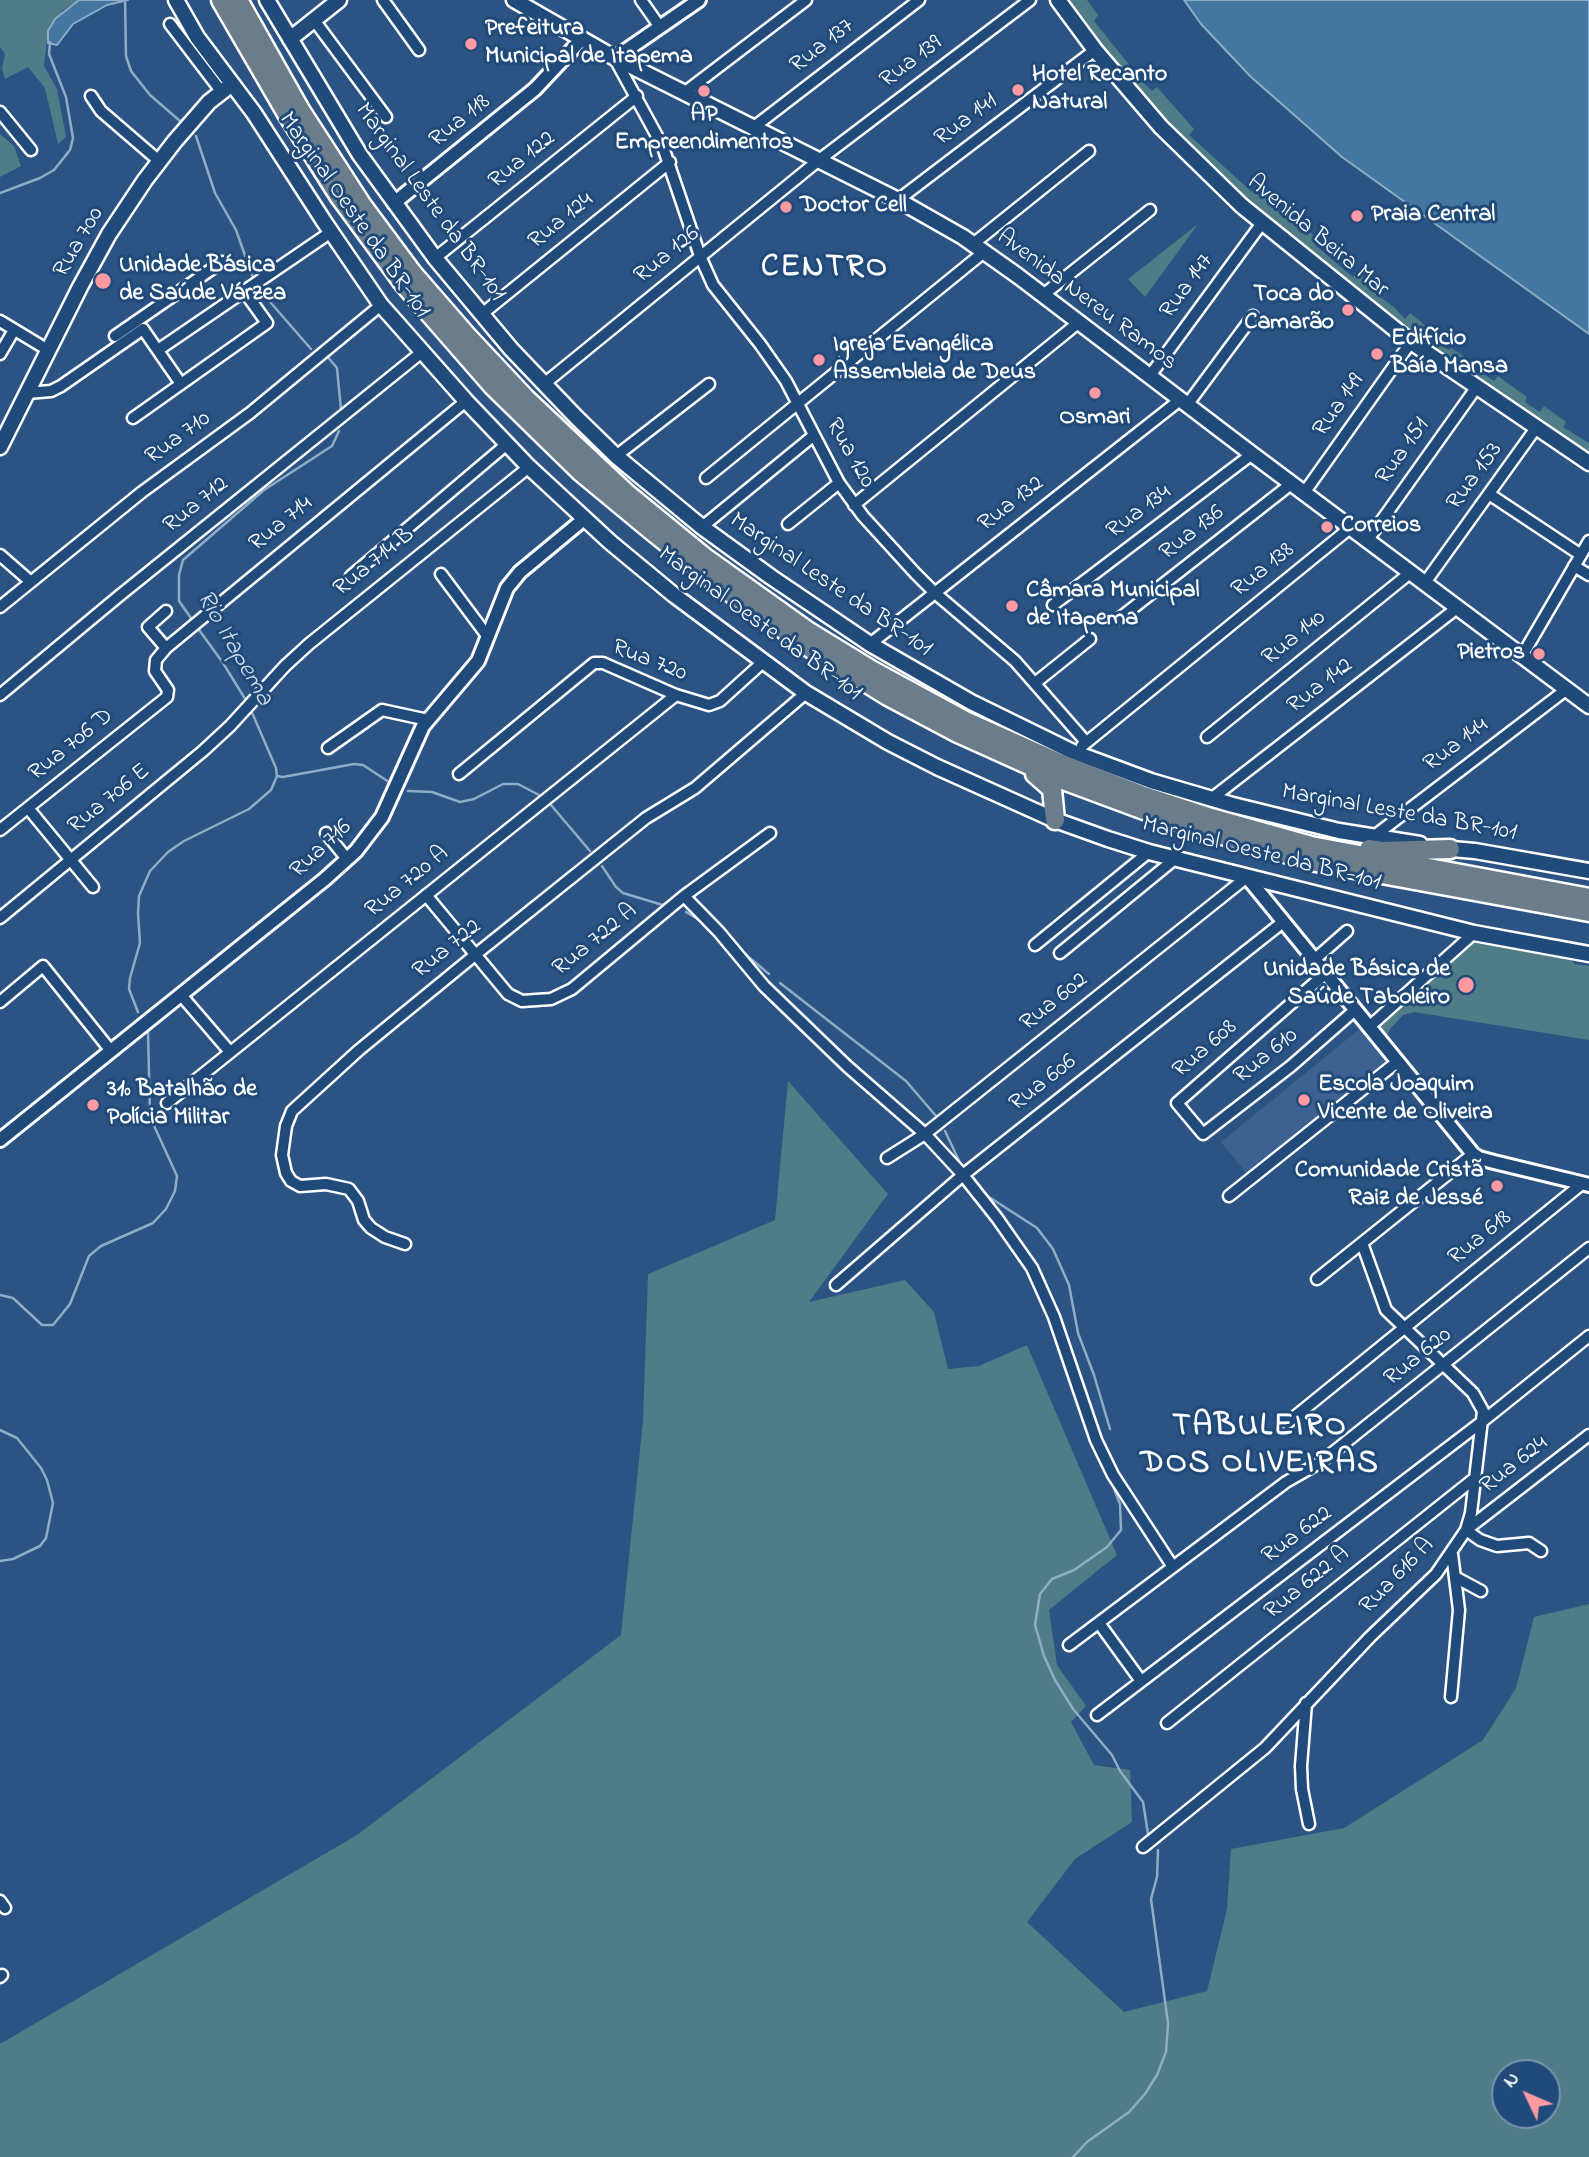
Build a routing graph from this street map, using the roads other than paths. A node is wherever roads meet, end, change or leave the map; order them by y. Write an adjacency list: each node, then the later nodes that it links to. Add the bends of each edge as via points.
1 (176, 0): 22 (main road, Marginal Oeste da BR-101)
2 (221, 0): 121 (highway, via 313,155 376,248 456,345 549,442 669,546 777,626 888,696)
3 (238, 0): 129 (highway, via 334,163 413,274 526,399 667,527 809,632 942,709 1130,791)
4 (267, 0): 17 (main road, Marginal Leste da BR-101)
5 (339, 0): 14 (main road)
6 (383, 0): 20 (street)
7 (514, 0): 18 (main road, Avenida Nereu Ramos)
8 (641, 0): 16 (street)
9 (699, 0): 16 (street)
10 (806, 0): 23 (street)
11 (919, 0): 28 (street, Rua 137)
12 (1030, 0): 31 (street, Rua 139)
13 (1058, 0): 19 (main road, Avenida Beira Mar)
14 (314, 20): 17 (main road); 27 (street)
15 (170, 24): 22 (street)
16 (660, 27): 21 (street)
17 (290, 39): 35 (main road, Marginal Leste da BR-101)
18 (581, 40): 21 (main road, Avenida Nereu Ramos); 35 (street, Rua 118, via 526,96)
19 (1095, 50): 34 (street, Rua 141); 37 (main road, Avenida Beira Mar, via 1161,127)
20 (419, 51)
21 (615, 58): 23 (main road, Avenida Nereu Ramos); 25 (street, Rua 120)
22 (226, 88): 32 (main road, Rua 700); 38 (main road, Marginal Oeste da BR-101, via 254,113)
23 (684, 93): 28 (main road, Avenida Nereu Ramos)
24 (91, 96): 32 (street, via 101,111)
25 (637, 96): 33 (street, Rua 120); 41 (street, Rua 122)
26 (0, 112): 29 (street)
27 (386, 117)
28 (754, 127): 31 (main road, Avenida Nereu Ramos)
29 (31, 149)
30 (1089, 151): 39 (street)
31 (819, 160): 34 (main road, Avenida Nereu Ramos); 40 (street, Rua 126)
32 (159, 161): 54 (main road, Rua 700, via 100,249)
33 (670, 162): 40 (street, Rua 120); 46 (street, Rua 124)
34 (898, 200): 39 (main road, Avenida Nereu Ramos)
35 (394, 203): 41 (main road, Marginal Leste da BR-101)
36 (1150, 209): 44 (street)
37 (1262, 223): 53 (main road, Avenida Beira Mar); 58 (street, Rua 147)
38 (331, 232): 43 (street); 45 (main road, Marginal Oeste da BR-101)
39 (978, 248): 44 (main road, Avenida Nereu Ramos); 66 (street)
40 (700, 256): 60 (street, Rua 126); 66 (street, Rua 120, via 720,295 774,363)
41 (435, 258): 46 (main road, Marginal Leste da BR-101)
42 (222, 262): 50 (street)
43 (244, 291): 55 (street); 59 (street, via 267,323)
44 (1043, 295): 49 (main road, Avenida Nereu Ramos)
45 (381, 304): 56 (main road, Marginal Oeste da BR-101); 95 (street, Rua 710, via 250,413)
46 (482, 314): 60 (main road, Marginal Leste da BR-101)
47 (1253, 316): 65 (street, Rua 132)
48 (0, 321): 51 (street)
49 (1078, 323): 58 (main road, Avenida Nereu Ramos); 81 (street)
50 (141, 324): 52 (street); 55 (street); 63 (street, via 55,389)
51 (15, 330): 54 (street); 57 (street)
52 (114, 336)
53 (1411, 342): 62 (main road, Avenida Beira Mar); 79 (street, Rua 149)
54 (48, 350): 63 (main road, Rua 700)
55 (158, 350): 59 (street)
56 (422, 352): 64 (main road, Marginal Oeste da BR-101); 112 (street, Rua 712)
57 (0, 354)
58 (1149, 377): 65 (main road, Avenida Nereu Ramos)
59 (181, 384): 67 (street)
60 (544, 384): 73 (main road, Marginal Leste da BR-101)
61 (709, 384): 73 (street)
62 (1476, 388): 68 (main road, Avenida Beira Mar); 86 (street, Rua 151)
63 (27, 393): 71 (main road, Rua 700)
64 (466, 401): 70 (main road, Marginal Oeste da BR-101); 106 (street, Rua 714)
65 (1183, 402): 72 (main road, Avenida Nereu Ramos); 97 (street, Rua 132)
66 (798, 403): 69 (street, Rua 120); 76 (street)
67 (133, 418)
68 (1536, 428): 74 (main road, Avenida Beira Mar); 80 (street, Rua 153)
69 (813, 436): 77 (street, Rua 120); 84 (street)
70 (507, 444): 75 (main road, Marginal Oeste da BR-101); 94 (street)
71 (0, 447)
72 (1252, 454): 78 (main road, Avenida Nereu Ramos); 98 (street, Rua 134)
73 (616, 456): 84 (main road, Marginal Leste da BR-101)
74 (1589, 463)
75 (529, 467): 82 (main road, Marginal Oeste da BR-101); 115 (street, Rua 714 B, via 309,644)
76 (706, 478)
77 (839, 483): 81 (street, Rua 120); 83 (street)
78 (1291, 484): 79 (main road, Avenida Nereu Ramos); 102 (street, Rua 136)
79 (1304, 494): 85 (main road, Avenida Nereu Ramos)
80 (1489, 494): 89 (street); 96 (street, Rua 153)
81 (855, 505): 97 (street, Rua 120)
82 (584, 519): 103 (street, Rua 716, via 510,583); 108 (main road, Marginal Oeste da BR-101)
83 (788, 524)
84 (702, 527): 105 (main road, Marginal Leste da BR-101)
85 (1350, 528): 86 (main road, Avenida Nereu Ramos); 118 (street, Rua 138)
86 (1367, 541): 91 (main road, Avenida Nereu Ramos)
87 (1589, 541): 89 (street)
88 (0, 555): 95 (street)
89 (1581, 555): 90 (street)
90 (1574, 566): 93 (street); 107 (street)
91 (1409, 573): 96 (main road, Avenida Nereu Ramos); 117 (street, Rua 140)
92 (442, 574): 103 (street)
93 (1589, 575)
94 (351, 576)
95 (31, 582): 99 (street, Rua 710)
96 (1424, 584): 100 (main road, Avenida Nereu Ramos)
97 (935, 593): 105 (street, Rua 132); 109 (street, Rua 120)
98 (1053, 605)
99 (0, 607)
100 (1457, 608): 107 (main road, Avenida Nereu Ramos); 123 (street, Rua 142)
101 (166, 611): 106 (street, via 148,628)
102 (1120, 618)
103 (488, 637): 116 (street, Rua 716, via 474,667)
104 (1090, 639): 109 (street)
105 (870, 644): 120 (main road, Marginal Leste da BR-101, via 971,702)
106 (166, 648): 124 (street, Rua 706 D, via 156,660 155,671 169,693)
107 (1522, 656): 110 (main road, Avenida Nereu Ramos)
108 (763, 662): 111 (main road, Marginal Oeste da BR-101); 113 (street, Rua 720, via 715,704)
109 (1035, 683): 118 (street, Rua 120)
110 (1567, 689): 114 (main road, Avenida Nereu Ramos); 130 (street, Rua 144)
111 (806, 693): 125 (main road, Marginal Oeste da BR-101, via 888,742); 150 (street, Rua 722, via 695,788 646,818)
112 (0, 695)
113 (676, 695): 122 (street, Rua 720, via 594,663); 139 (street, Rua 720 A)
114 (1589, 706)
115 (244, 710): 135 (street, Rua 706 E, via 203,751)
116 (428, 720): 119 (street, via 382,710); 134 (street, Rua 716, via 382,817)
117 (1207, 737)
118 (1086, 742): 120 (street, Rua 138)
119 (328, 747)
120 (1073, 752): 123 (main road, Marginal Leste da BR-101)
121 (1021, 762): 125 (highway, via 1052,789); 142 (highway, via 1112,800 1316,862)
122 (458, 774)
123 (1211, 799): 130 (main road, Marginal Leste da BR-101)
124 (28, 808): 126 (street, Rua 706 D); 135 (street)
125 (1055, 820): 132 (main road, Marginal Oeste da BR-101)
126 (0, 830)
127 (326, 833): 134 (street)
128 (770, 833): 140 (street, Rua 722 A)
129 (1273, 835): 131 (highway, via 1381,851); 141 (highway, via 1393,863)
130 (1373, 837): 131 (main road, Marginal Leste da BR-101)
131 (1450, 849): 136 (main road, Marginal Leste da BR-101)
132 (1149, 852): 133 (main road, Marginal Oeste da BR-101); 147 (street)
133 (1176, 858): 137 (main road, Marginal Oeste da BR-101); 148 (street)
134 (347, 859): 153 (street, Rua 716)
135 (71, 860): 138 (street); 143 (street, Rua 706 E)
136 (1589, 871)
137 (1247, 877): 144 (street); 146 (main road, Marginal Oeste da BR-101); 161 (street, Rua 602)
138 (93, 887)
139 (426, 895): 150 (street, Rua 722 A); 158 (street, Rua 720 A)
140 (684, 896): 150 (street, Rua 722 A, via 558,997 513,998); 161 (street, via 764,986)
141 (1589, 898)
142 (1589, 912)
143 (0, 918)
144 (1283, 922): 151 (street); 166 (street, Rua 606)
145 (1347, 931): 151 (street)
146 (1474, 933): 149 (main road, Marginal Oeste da BR-101); 156 (street)
147 (1035, 945)
148 (1060, 953)
149 (1589, 954)
150 (475, 955): 170 (street, Rua 722, via 305,1098 286,1126 282,1155 291,1181 300,1186 326,1184 349,1189 371,1228)
151 (1314, 960): 152 (street)
152 (1325, 974): 155 (street); 162 (street, Rua 608, via 1177,1102)
153 (181, 995): 157 (street, Rua 716); 158 (street)
154 (0, 1002): 157 (street, via 43,966)
155 (1355, 1010): 156 (street); 162 (street, Rua 610)
156 (1368, 1027): 159 (street)
157 (111, 1051): 163 (street, Rua 716)
158 (230, 1052): 160 (street, Rua 720 A)
159 (1397, 1062): 164 (street); 168 (street)
160 (167, 1103)
161 (925, 1134): 165 (street, Rua 602); 166 (street)
162 (1203, 1134)
163 (0, 1140)
164 (1473, 1154): 167 (street); 169 (street)
165 (887, 1158)
166 (963, 1175): 173 (street, Rua 606); 184 (street, via 1032,1268 1054,1317 1096,1440 1113,1475)
167 (1586, 1184): 174 (street, Rua 618)
168 (1229, 1196)
169 (1362, 1242): 172 (street); 174 (street, via 1386,1310)
170 (405, 1244)
171 (1589, 1248): 176 (street, Rua 620)
172 (1317, 1279)
173 (836, 1284)
174 (1406, 1327): 176 (street); 178 (street, Rua 618)
175 (1589, 1336): 177 (street, Rua 622)
176 (1444, 1365): 177 (street, via 1473,1393); 184 (street, Rua 620, via 1321,1462 1286,1482)
177 (1483, 1421): 180 (street, Rua 616 A); 189 (street, Rua 622)
178 (1287, 1423)
179 (1589, 1435): 181 (street, Rua 624)
180 (1475, 1478): 181 (street, Rua 616 A); 193 (street, Rua 622 A)
181 (1466, 1530): 182 (street, via 1497,1546 1529,1543); 183 (street, Rua 616 A)
182 (1541, 1551)
183 (1452, 1554): 185 (street); 191 (street, Rua 616 A)
184 (1173, 1567): 187 (street, Rua 620)
185 (1455, 1577): 186 (street); 190 (street, via 1459,1610)
186 (1481, 1591)
187 (1099, 1623): 188 (street, Rua 620); 189 (street)
188 (1069, 1645)
189 (1142, 1681): 192 (street, Rua 622)
190 (1451, 1697)
191 (1306, 1702): 194 (street, via 1301,1766); 195 (street, Rua 616 A, via 1265,1748)
192 (1097, 1715)
193 (1167, 1723)
194 (1309, 1824)
195 (1143, 1847)

